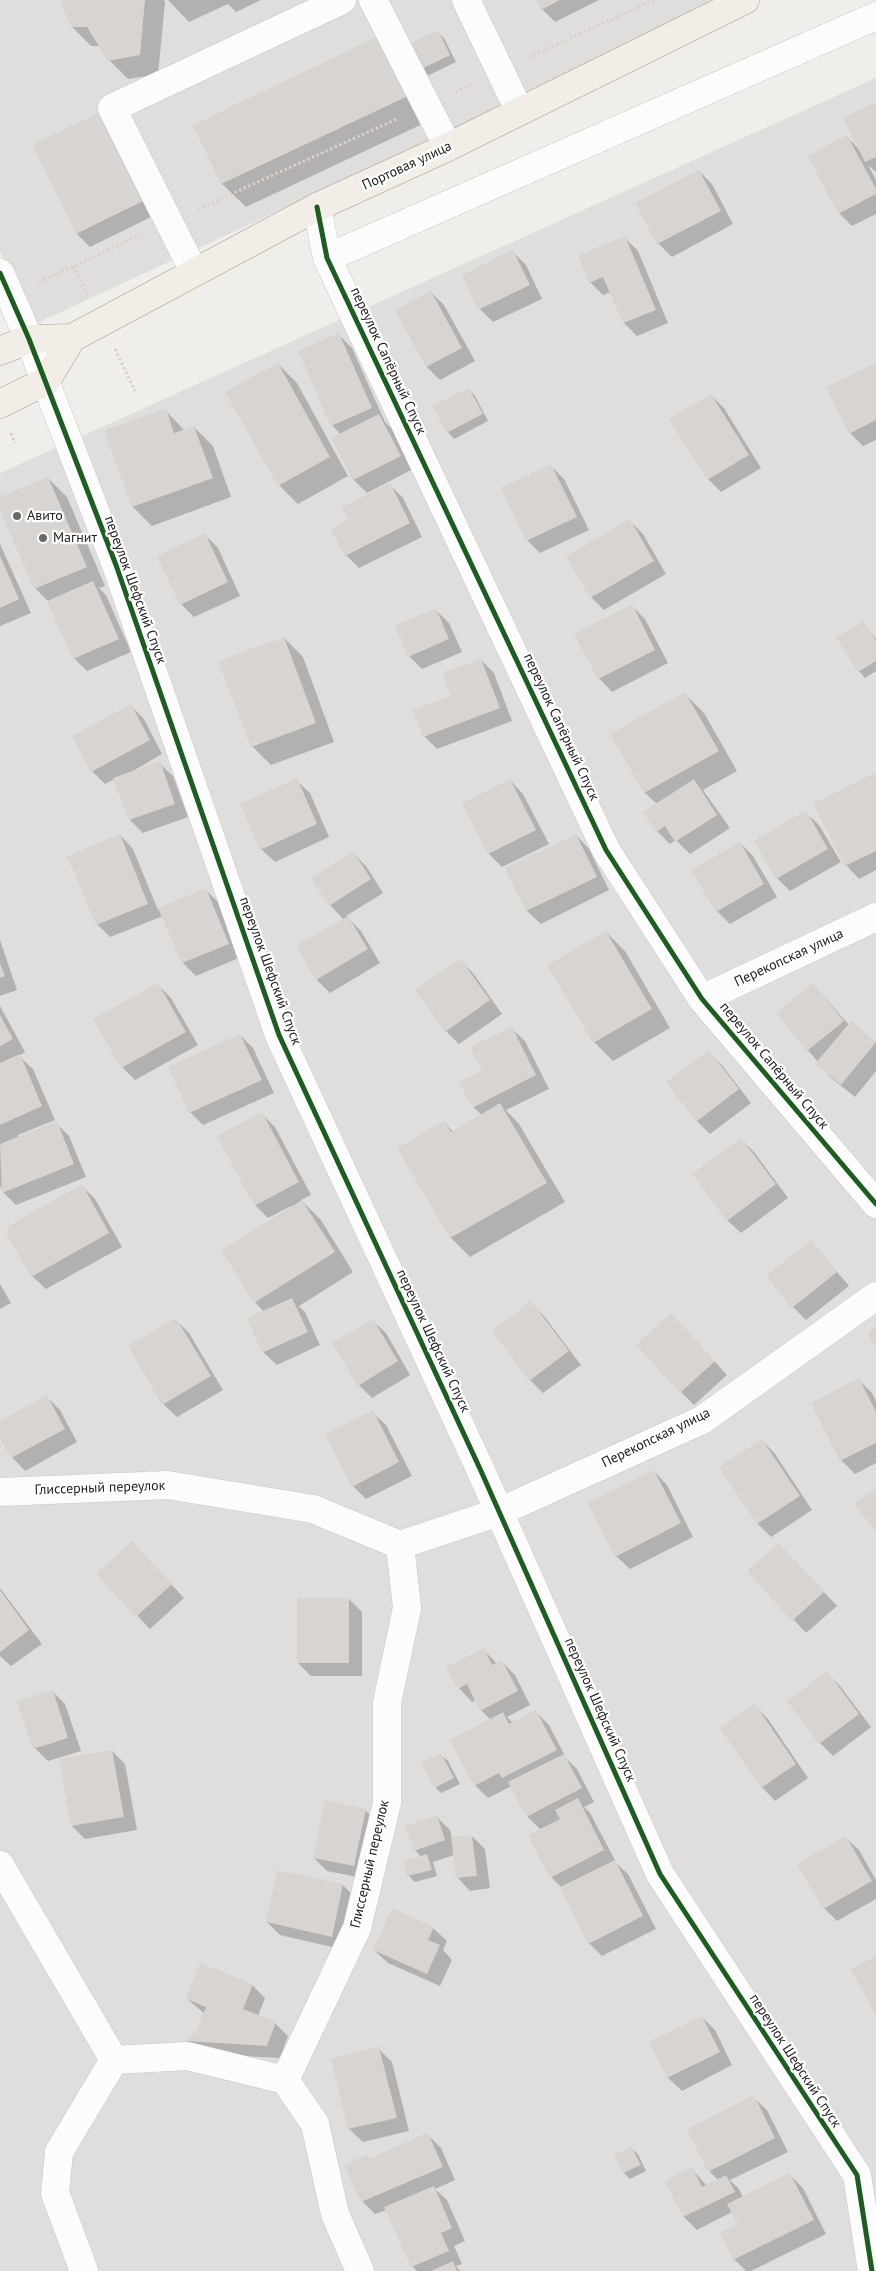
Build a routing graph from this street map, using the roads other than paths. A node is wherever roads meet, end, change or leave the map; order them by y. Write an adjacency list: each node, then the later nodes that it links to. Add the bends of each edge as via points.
1 (342, 0): 10 (street, via 112,108)
2 (373, 0): 7 (street)
3 (466, 0): 6 (street)
4 (745, 0): 6 (main road, Портовая улица)
5 (876, 16): 9 (street)
6 (519, 110): 7 (main road, Портовая улица)
7 (448, 147): 8 (main road, Портовая улица)
8 (317, 207): 9 (street, переулок Сапёрный Спуск); 10 (main road, Портовая улица)
9 (327, 258): 18 (street, переулок Сапёрный Спуск, via 606,850)
10 (194, 272): 12 (main road, Портовая улица)
11 (5, 284): 13 (street, переулок Шефский Спуск)
12 (72, 338): 13 (main road, Портовая улица); 15 (main road)
13 (29, 339): 14 (main road, Портовая улица); 15 (street, переулок Шефский Спуск)
14 (0, 351)
15 (46, 381): 16 (main road); 22 (street, переулок Шефский Спуск, via 116,566 279,1035)
16 (0, 404)
17 (876, 917): 18 (street, Перекопская улица)
18 (702, 999): 19 (street, переулок Сапёрный Спуск)
19 (876, 1204)
20 (876, 1296): 22 (street, Перекопская улица, via 702,1420)
21 (0, 1492): 23 (street, Глиссерный переулок, via 168,1485 314,1509)
22 (499, 1512): 23 (street); 27 (street, переулок Шефский Спуск, via 660,1874)
23 (400, 1545): 26 (street, Глиссерный переулок, via 406,1608 387,1703 387,1803 357,1928)
24 (0, 1865): 25 (street)
25 (114, 2060): 26 (street, via 187,2056); 28 (street, via 59,2152 55,2193)
26 (285, 2080): 29 (street, via 316,2124 335,2214)
27 (866, 2178): 30 (street, переулок Шефский Спуск)
28 (84, 2271)
29 (360, 2271)
30 (872, 2271)

